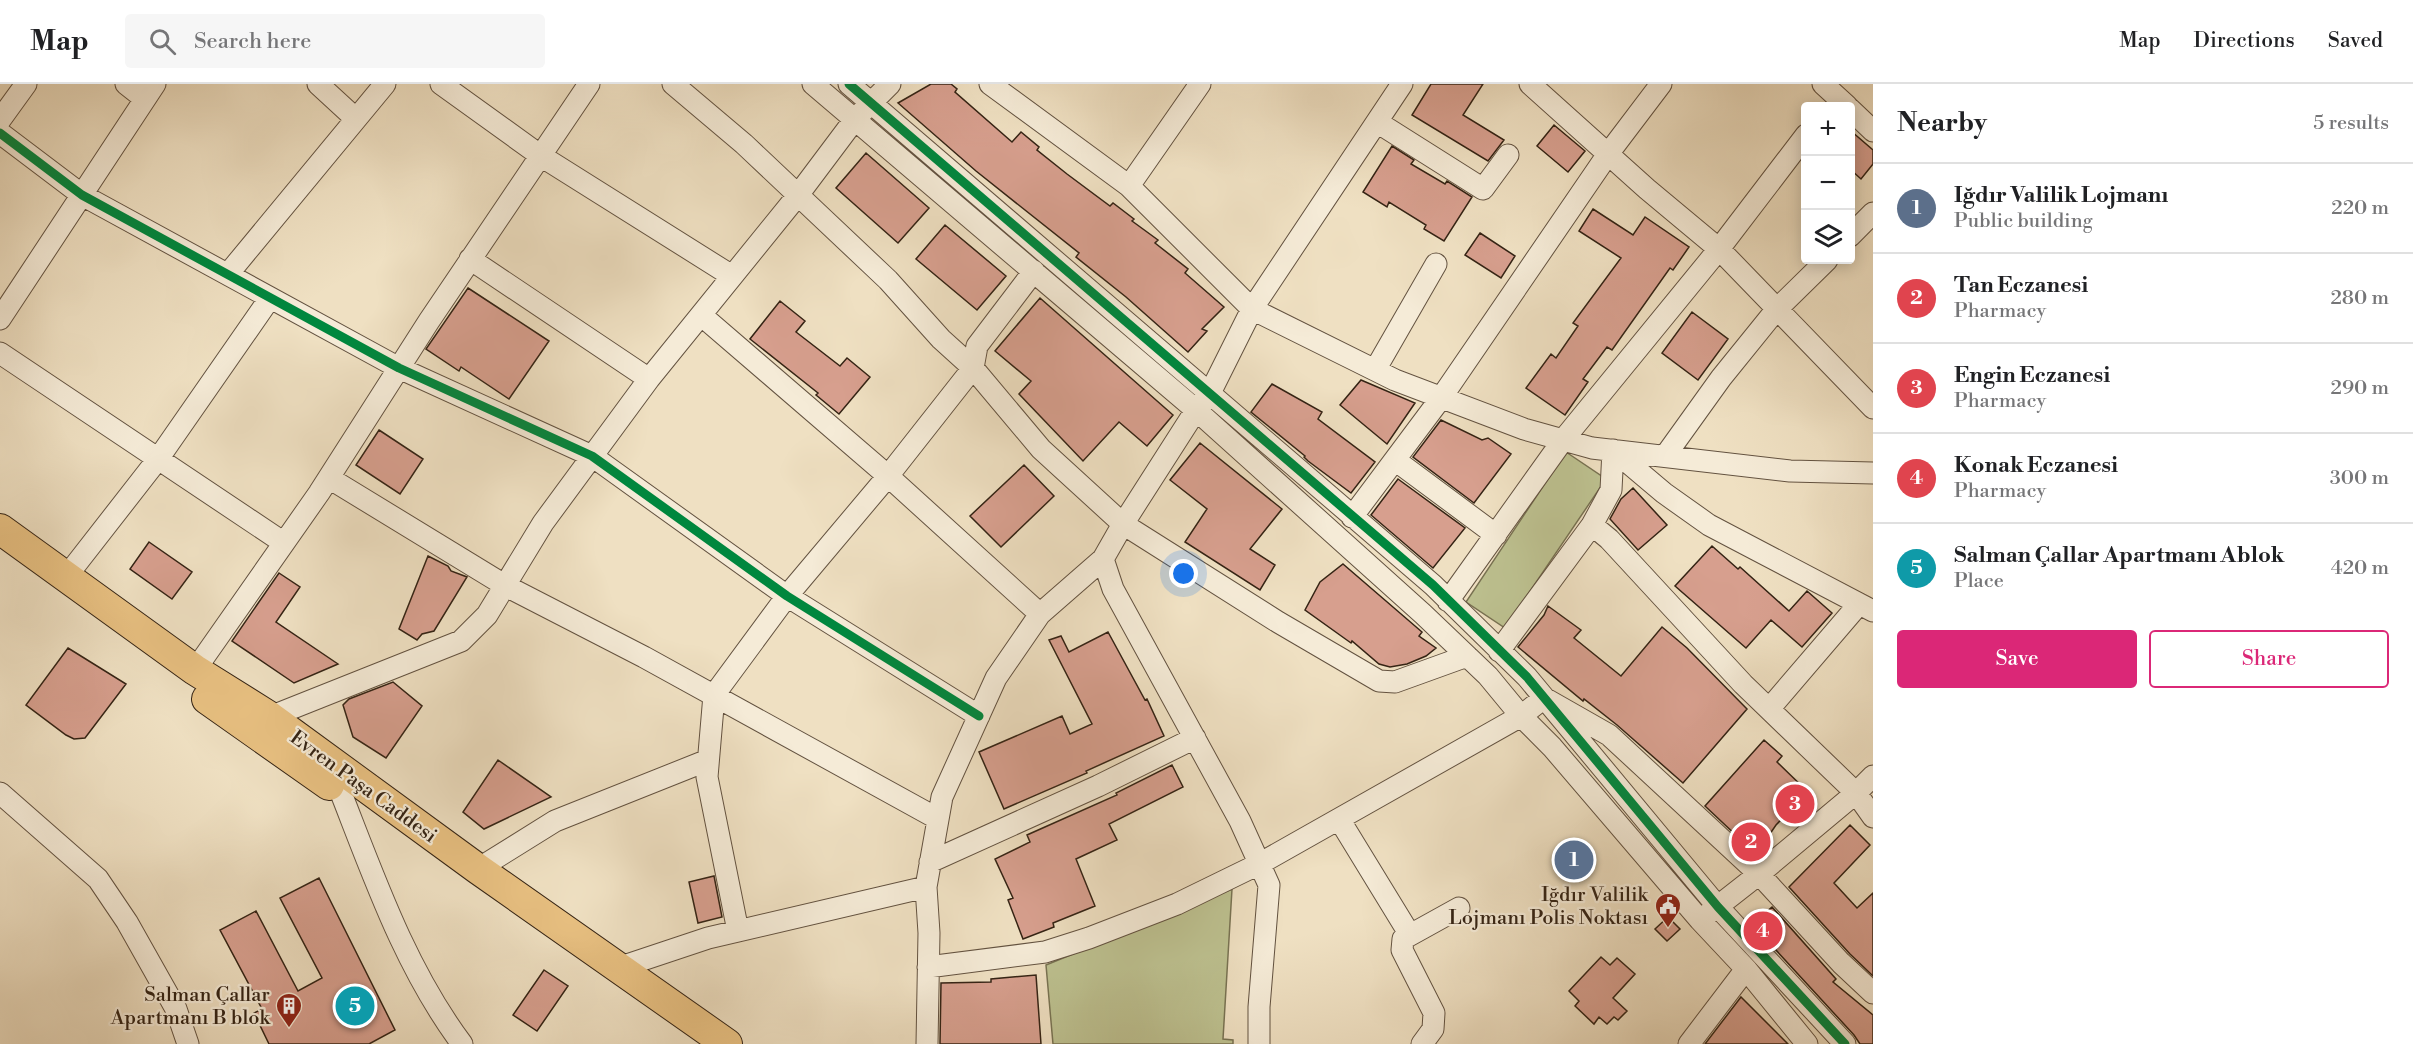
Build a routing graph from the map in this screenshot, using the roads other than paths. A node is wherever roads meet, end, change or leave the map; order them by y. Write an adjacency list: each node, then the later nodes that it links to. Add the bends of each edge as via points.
1 (26, 84): 20 (street)
2 (126, 84): 16 (street)
3 (318, 84): 19 (street)
4 (385, 84): 19 (street)
5 (441, 84): 28 (street)
6 (589, 84): 28 (street)
7 (673, 84): 31 (street)
8 (813, 84): 21 (street)
9 (849, 84): 18 (street)
10 (890, 84): 18 (street)
11 (990, 84): 29 (street)
12 (1200, 84): 29 (street)
13 (1530, 84): 26 (street)
14 (1661, 84): 26 (street)
15 (1395, 87): 22 (street)
16 (150, 92): 30 (street)
17 (1838, 98): 23 (street)
18 (872, 103): 21 (street); 51 (street)
19 (356, 119): 39 (street)
20 (0, 120)
21 (855, 120): 31 (street); 38 (street)
22 (1377, 122): 27 (street, via 1484,189); 43 (street)
23 (1873, 131)
24 (0, 133): 30 (street)
25 (1801, 142): 34 (street)
26 (1608, 154): 34 (street); 52 (street)
27 (1508, 155)
28 (541, 156): 35 (street); 40 (street)
29 (1129, 186): 43 (street)
30 (82, 195): 39 (street); 42 (street)
31 (798, 195): 40 (street); 48 (street)
32 (1873, 213): 33 (street)
33 (1855, 232)
34 (1719, 249): 44 (street); 55 (street)
35 (470, 259): 47 (street); 50 (street)
36 (1436, 264): 49 (street)
37 (1823, 264): 44 (street)
38 (1034, 272): 48 (street, via 977,346); 54 (street)
39 (228, 274): 41 (street)
40 (732, 276): 45 (street)
41 (270, 297): 47 (street); 59 (street)
42 (3, 308)
43 (1252, 309): 49 (street); 51 (street)
44 (1776, 310): 53 (street); 58 (street)
45 (701, 315): 50 (street); 62 (street)
46 (0, 353): 59 (street)
47 (399, 368): 57 (street); 63 (street)
48 (973, 368): 62 (street); 65 (street, via 1041,449)
49 (1375, 370): 52 (street)
50 (649, 379): 57 (street)
51 (1210, 393): 54 (street); 64 (street)
52 (1442, 398): 55 (street); 60 (street)
53 (1873, 408)
54 (1196, 410): 65 (street); 79 (street)
55 (1563, 440): 56 (street); 68 (street)
56 (1613, 450): 58 (street); 66 (street, via 1611,490); 76 (street, via 1709,525)
57 (592, 456): 73 (street, via 543,523); 74 (street)
58 (1665, 456): 61 (street, via 1790,471)
59 (158, 459): 69 (street); 72 (street)
60 (1395, 460): 64 (street); 68 (street)
61 (1873, 473)
62 (888, 476): 74 (street); 77 (street)
63 (329, 477): 69 (street); 73 (street)
64 (1352, 517): 75 (street)
65 (1123, 524): 71 (street); 79 (street, via 1379,681 1395,682)
66 (1592, 525): 78 (street); 83 (street)
67 (0, 529): 72 (highway, Evren Paşa Caddesi)
68 (1496, 535): 75 (street)
69 (284, 543): 80 (street)
70 (0, 555): 91 (highway, Evren Paşa Caddesi)
71 (1103, 559): 77 (street); 87 (street, via 1113,589)
72 (66, 577): 80 (highway, Evren Paşa Caddesi)
73 (506, 586): 81 (street); 86 (street, via 487,615 461,641)
74 (788, 596): 81 (street); 84 (street)
75 (1448, 601): 78 (street)
76 (1866, 608): 83 (street)
77 (1040, 614): 84 (street, via 996,678)
78 (1500, 651): 82 (street)
79 (1467, 656): 85 (street)
80 (195, 670): 86 (highway, Evren Paşa Caddesi)
81 (714, 695): 88 (street); 94 (street)
82 (1544, 698): 85 (street); 99 (street, via 1609,735); 101 (street)
83 (1769, 709): 92 (street)
84 (979, 716): 94 (street, via 942,797)
85 (1521, 716): 95 (street); 103 (street)
86 (270, 717): 98 (highway, Evren Paşa Caddesi)
87 (1195, 738): 96 (street); 97 (street)
88 (708, 760): 98 (street, via 555,821); 104 (street, via 707,777)
89 (1873, 776): 92 (street)
90 (0, 793): 110 (street, via 98,879 176,1009)
91 (341, 793): 111 (street, via 390,919 441,1016); 112 (highway, Evren Paşa Caddesi)
92 (1856, 793): 93 (street); 99 (street)
93 (1873, 817)
94 (938, 819): 96 (street)
95 (1339, 819): 97 (street); 105 (street)
96 (930, 862): 100 (street)
97 (1261, 863): 106 (street, via 1177,904 1068,946); 115 (street, via 1269,885)
98 (478, 869): 107 (highway, Evren Paşa Caddesi)
99 (1759, 874): 101 (street); 109 (street)
100 (926, 887): 104 (street); 106 (street)
101 (1718, 907): 103 (street); 119 (street)
102 (1459, 908): 105 (street)
103 (1700, 920): 108 (street)
104 (738, 931): 107 (street)
105 (1410, 935): 116 (street, via 1402,939 1402,950 1434,1018 1433,1029)
106 (928, 967): 114 (street)
107 (618, 968): 113 (highway, Evren Paşa Caddesi)
108 (1746, 969): 117 (street); 118 (street)
109 (1873, 993)
110 (188, 1044)
111 (462, 1044)
112 (691, 1044)
113 (727, 1044)
114 (927, 1044)
115 (1259, 1044)
116 (1422, 1044)
117 (1689, 1044)
118 (1807, 1044)
119 (1845, 1044)

